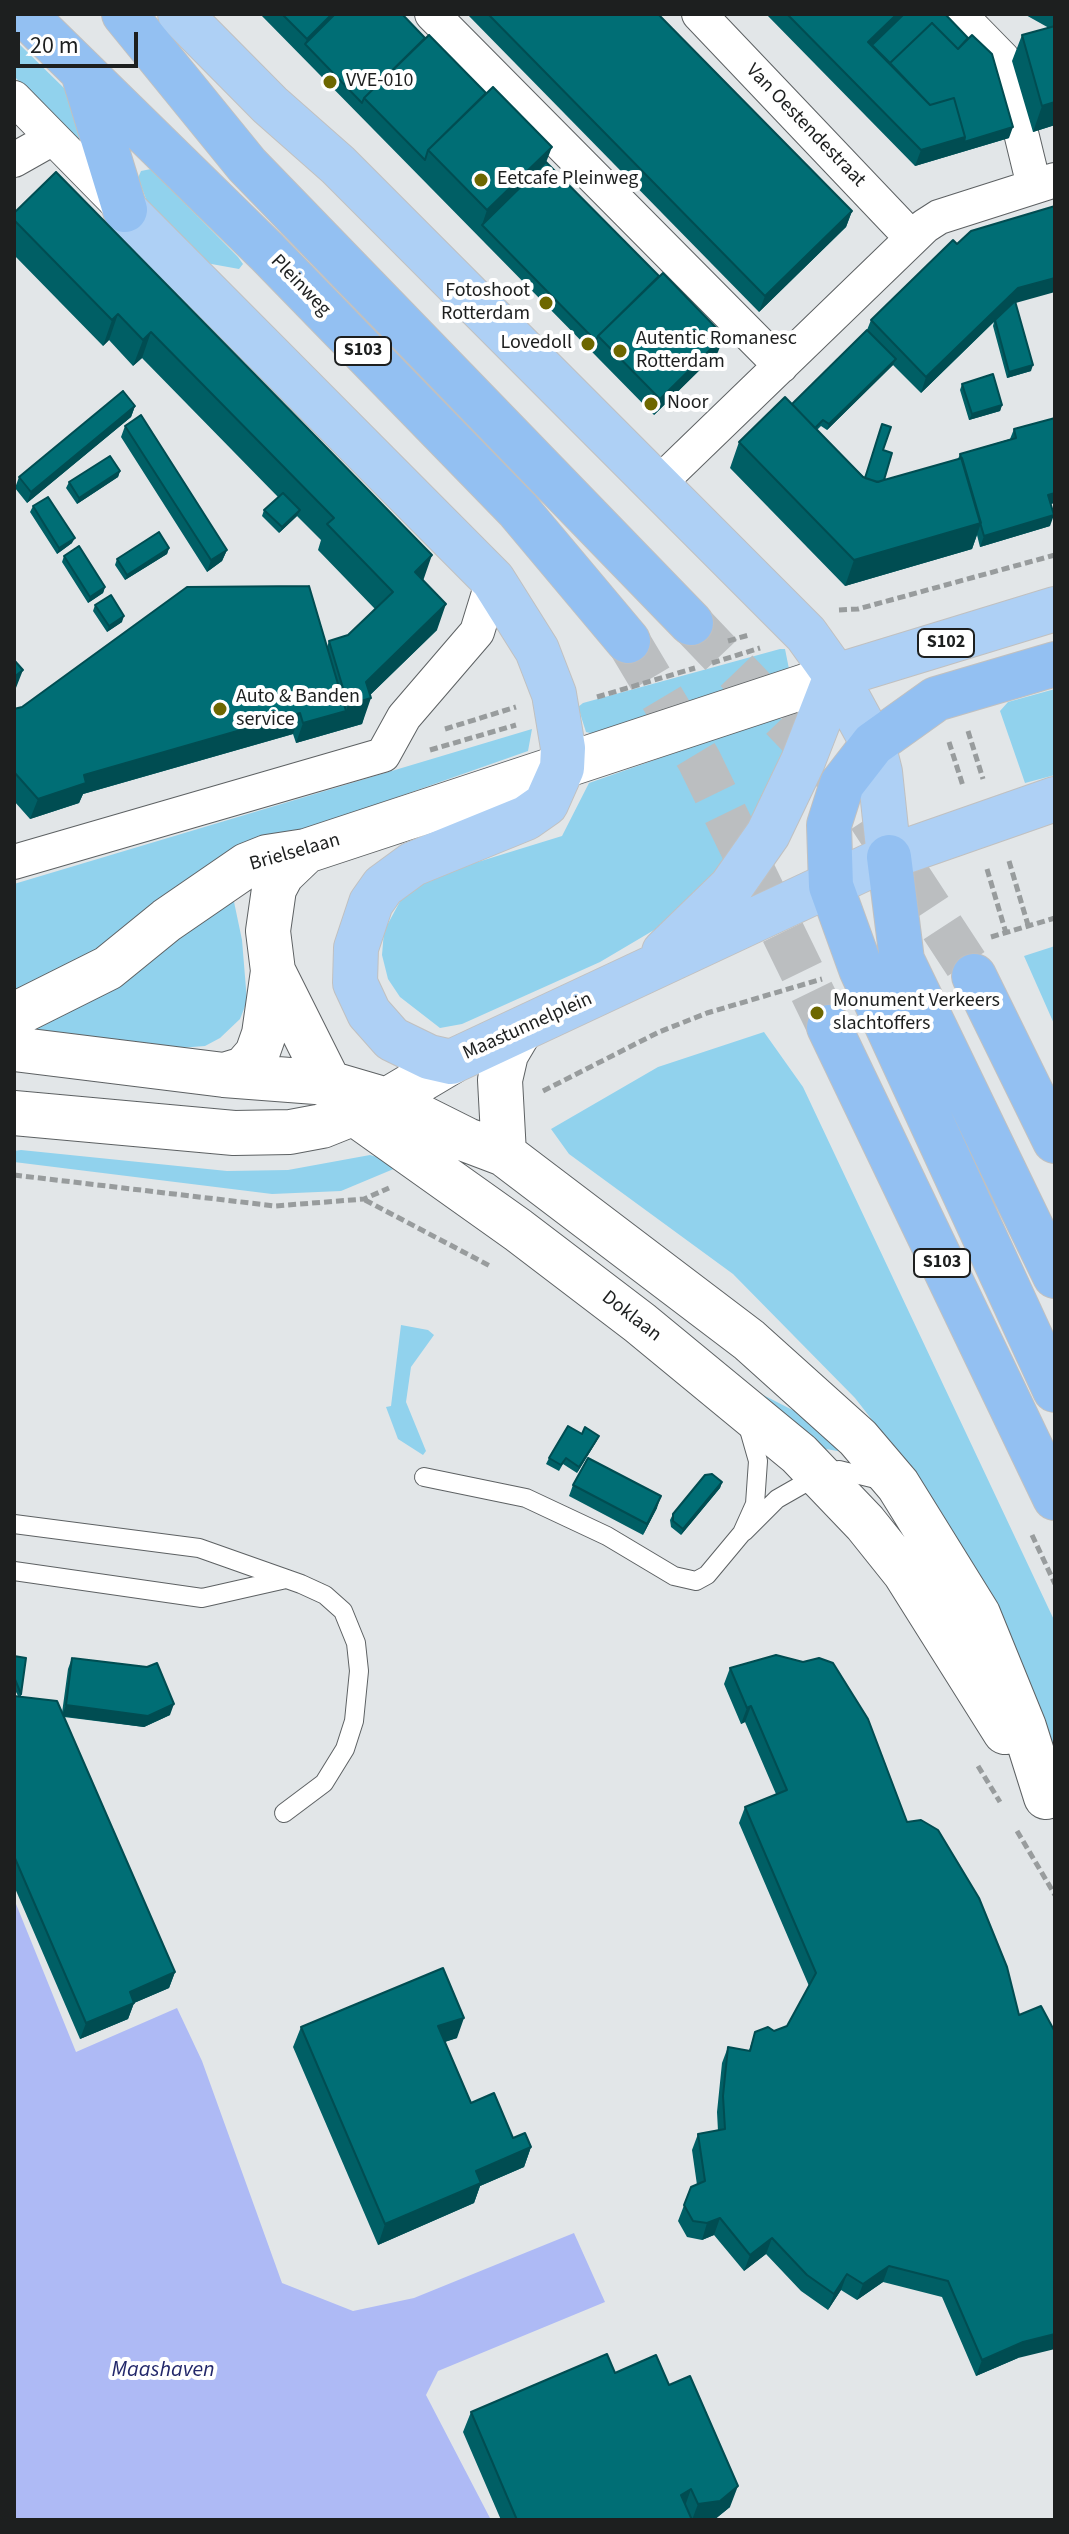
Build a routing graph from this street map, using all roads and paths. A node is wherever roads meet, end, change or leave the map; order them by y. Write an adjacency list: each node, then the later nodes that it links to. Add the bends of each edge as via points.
1 (24, 14): 7 (highway, Pleinweg / S103)
2 (124, 14): 21 (highway, S103, via 247,165)
3 (180, 14): 15 (main road, via 338,165)
4 (432, 14): 14 (street)
5 (699, 14): 13 (street, Van Oestendestraat)
6 (959, 14): 11 (street, via 1003,59)
7 (83, 73): 12 (highway); 23 (highway, Pleinweg / S103, via 267,252 518,510)
8 (14, 98): 9 (street)
9 (53, 138): 10 (street); 12 (street)
10 (14, 160)
11 (1044, 183): 13 (street, via 939,217)
12 (125, 210): 17 (main road)
13 (911, 237): 14 (street)
14 (781, 366): 15 (street)
15 (656, 486): 22 (main road)
16 (1055, 555): 18 (path)
17 (493, 580): 28 (main road, Maastunnelplein, via 537,650); 36 (street, via 477,632 404,717 383,755)
18 (924, 591): 19 (path); 24 (path)
19 (905, 596): 22 (path, via 858,609 840,623); 24 (path)
20 (1055, 609): 24 (main road, S102)
21 (691, 623)
22 (806, 634): 26 (main road); 28 (path)
23 (628, 641)
24 (931, 648): 26 (main road, S102)
25 (1055, 664): 27 (highway)
26 (836, 676): 29 (main road); 31 (main road, S102); 44 (main road, via 768,834 731,887)
27 (946, 696): 29 (highway); 33 (path); 33 (path)
28 (558, 709): 30 (path); 31 (main road, Maastunnelplein)
29 (873, 744): 35 (main road); 37 (highway, via 842,784 829,825)
30 (427, 751)
31 (562, 768): 34 (main road, Brielselaan); 49 (main road, Maastunnelplein, via 537,812 397,873 383,886 362,923 354,974 369,1013 392,1039)
32 (1055, 799): 33 (main road, Maastunnelplein)
33 (985, 823): 35 (main road, Maastunnelplein); 39 (path); 40 (path)
34 (306, 851): 43 (main road, Doklaan, via 282,874 271,899); 45 (main road, Brielselaan, via 247,865 108,968)
35 (889, 857): 37 (main road, Maastunnelplein); 57 (highway, via 902,960)
36 (14, 862)
37 (831, 886): 42 (highway); 44 (main road, Maastunnelplein)
38 (1055, 918): 39 (path)
39 (1028, 925): 40 (path)
40 (1006, 933): 41 (path)
41 (976, 958): 54 (highway)
42 (861, 969): 53 (path, via 707,1013 589,1064); 58 (highway)
43 (273, 971): 50 (main road, via 257,1054 244,1069); 51 (main road, Doklaan)
44 (640, 976): 47 (main road, Maastunnelplein)
45 (14, 1015)
46 (829, 1027): 63 (highway, S103)
47 (519, 1032): 49 (main road, Maastunnelplein); 53 (main road, via 501,1066)
48 (14, 1049): 50 (main road)
49 (451, 1062): 51 (main road)
50 (224, 1075): 51 (main road)
51 (357, 1099): 52 (main road, via 322,1126 266,1134); 53 (main road, Doklaan, via 467,1140); 55 (main road, Doklaan)
52 (14, 1113)
53 (502, 1137): 62 (main road, Doklaan, via 749,1340 858,1438)
54 (1055, 1141)
55 (428, 1167): 56 (path, via 364,1199 275,1206); 59 (main road, Doklaan, via 591,1286)
56 (14, 1175)
57 (1055, 1276)
58 (1055, 1390)
59 (725, 1393): 60 (main road, Doklaan); 65 (lane, via 756,1448 755,1504)
60 (819, 1475): 62 (lane, via 839,1470); 65 (lane, via 777,1499); 68 (main road, Doklaan, via 905,1573)
61 (424, 1477): 65 (lane, via 526,1498 686,1581 707,1575)
62 (898, 1485): 68 (main road, Doklaan, via 978,1614)
63 (1055, 1498)
64 (14, 1524): 67 (lane, via 190,1546)
65 (742, 1533)
66 (14, 1571): 67 (lane, via 202,1598)
67 (286, 1579): 69 (lane, via 325,1595 343,1611 356,1643 359,1671 345,1749 324,1783)
68 (1051, 1804)
69 (284, 1813)

